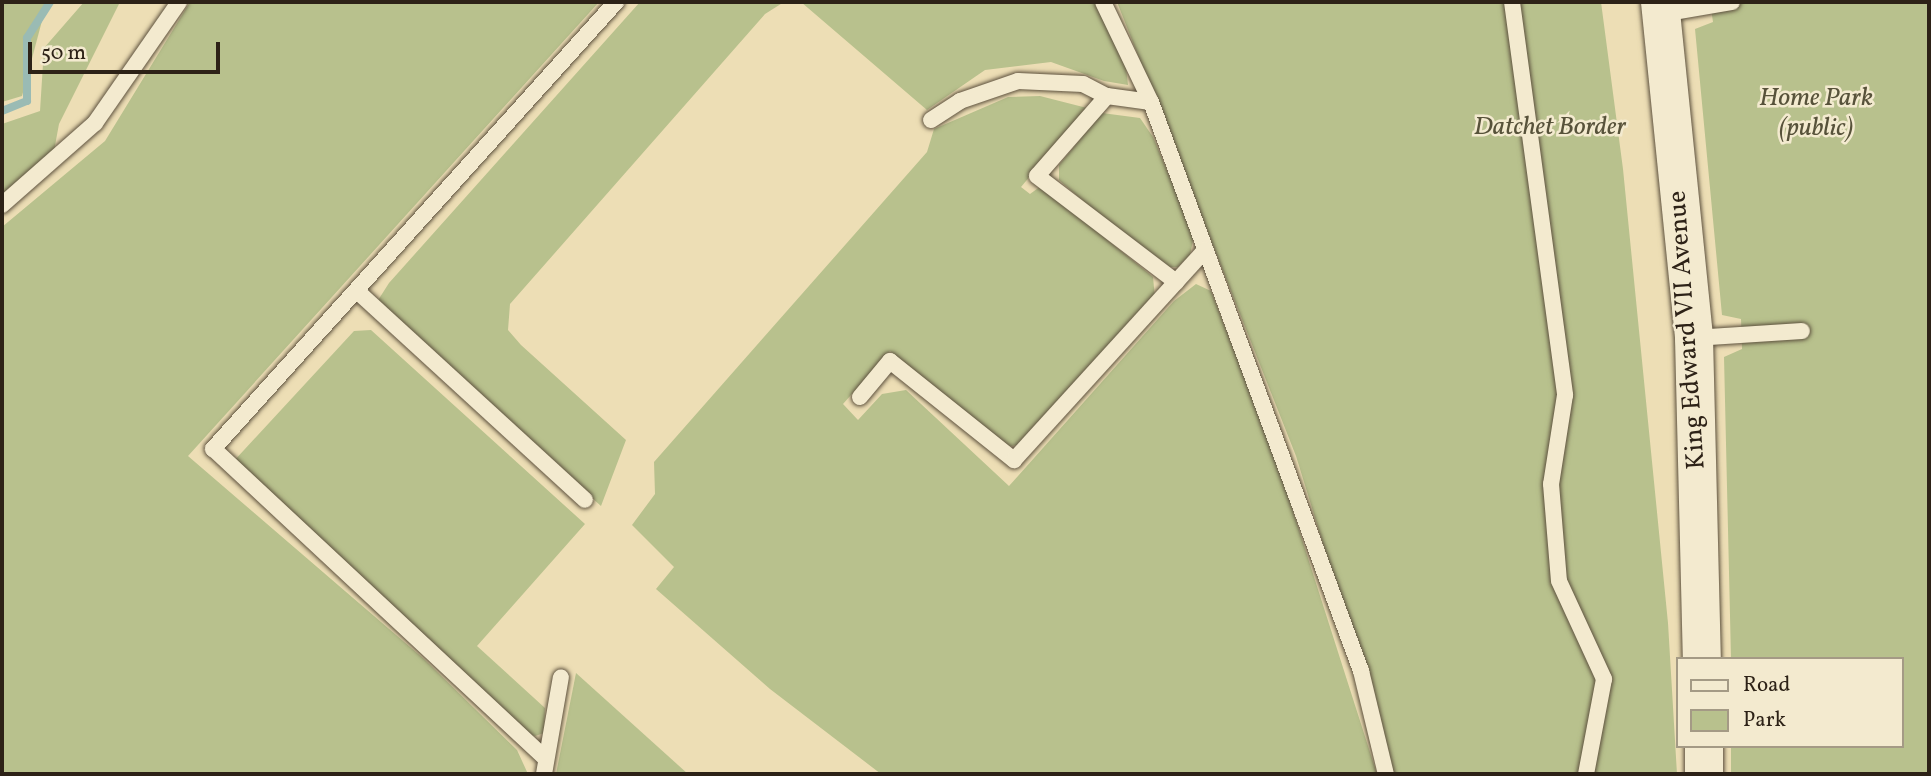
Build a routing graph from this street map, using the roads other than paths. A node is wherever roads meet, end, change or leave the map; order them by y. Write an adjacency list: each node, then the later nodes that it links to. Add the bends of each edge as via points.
1 (179, 2): 10 (lane, via 95,123)
2 (616, 2): 13 (lane)
3 (1104, 2): 8 (lane)
4 (1512, 2): 23 (lane, via 1565,395 1551,484 1559,581 1604,679)
5 (1732, 2): 6 (lane)
6 (1661, 8): 15 (main road, King Edward VII Avenue)
7 (1107, 96): 8 (lane); 9 (lane, via 1083,84 1018,81 960,101); 12 (lane, via 1038,176)
8 (1150, 102): 11 (lane)
9 (931, 120)
10 (2, 205)
11 (1205, 250): 12 (lane); 22 (lane, via 1361,671)
12 (1176, 282): 16 (lane, via 1014,460 890,361)
13 (356, 291): 17 (lane); 21 (lane, via 213,449)
14 (1802, 331): 15 (lane)
15 (1694, 338): 18 (main road, King Edward VII Avenue)
16 (860, 397)
17 (585, 499)
18 (1702, 657)
19 (561, 677): 21 (lane)
20 (1704, 748): 24 (main road)
21 (545, 767)
22 (1386, 774)
23 (1586, 774)
24 (1704, 774)

